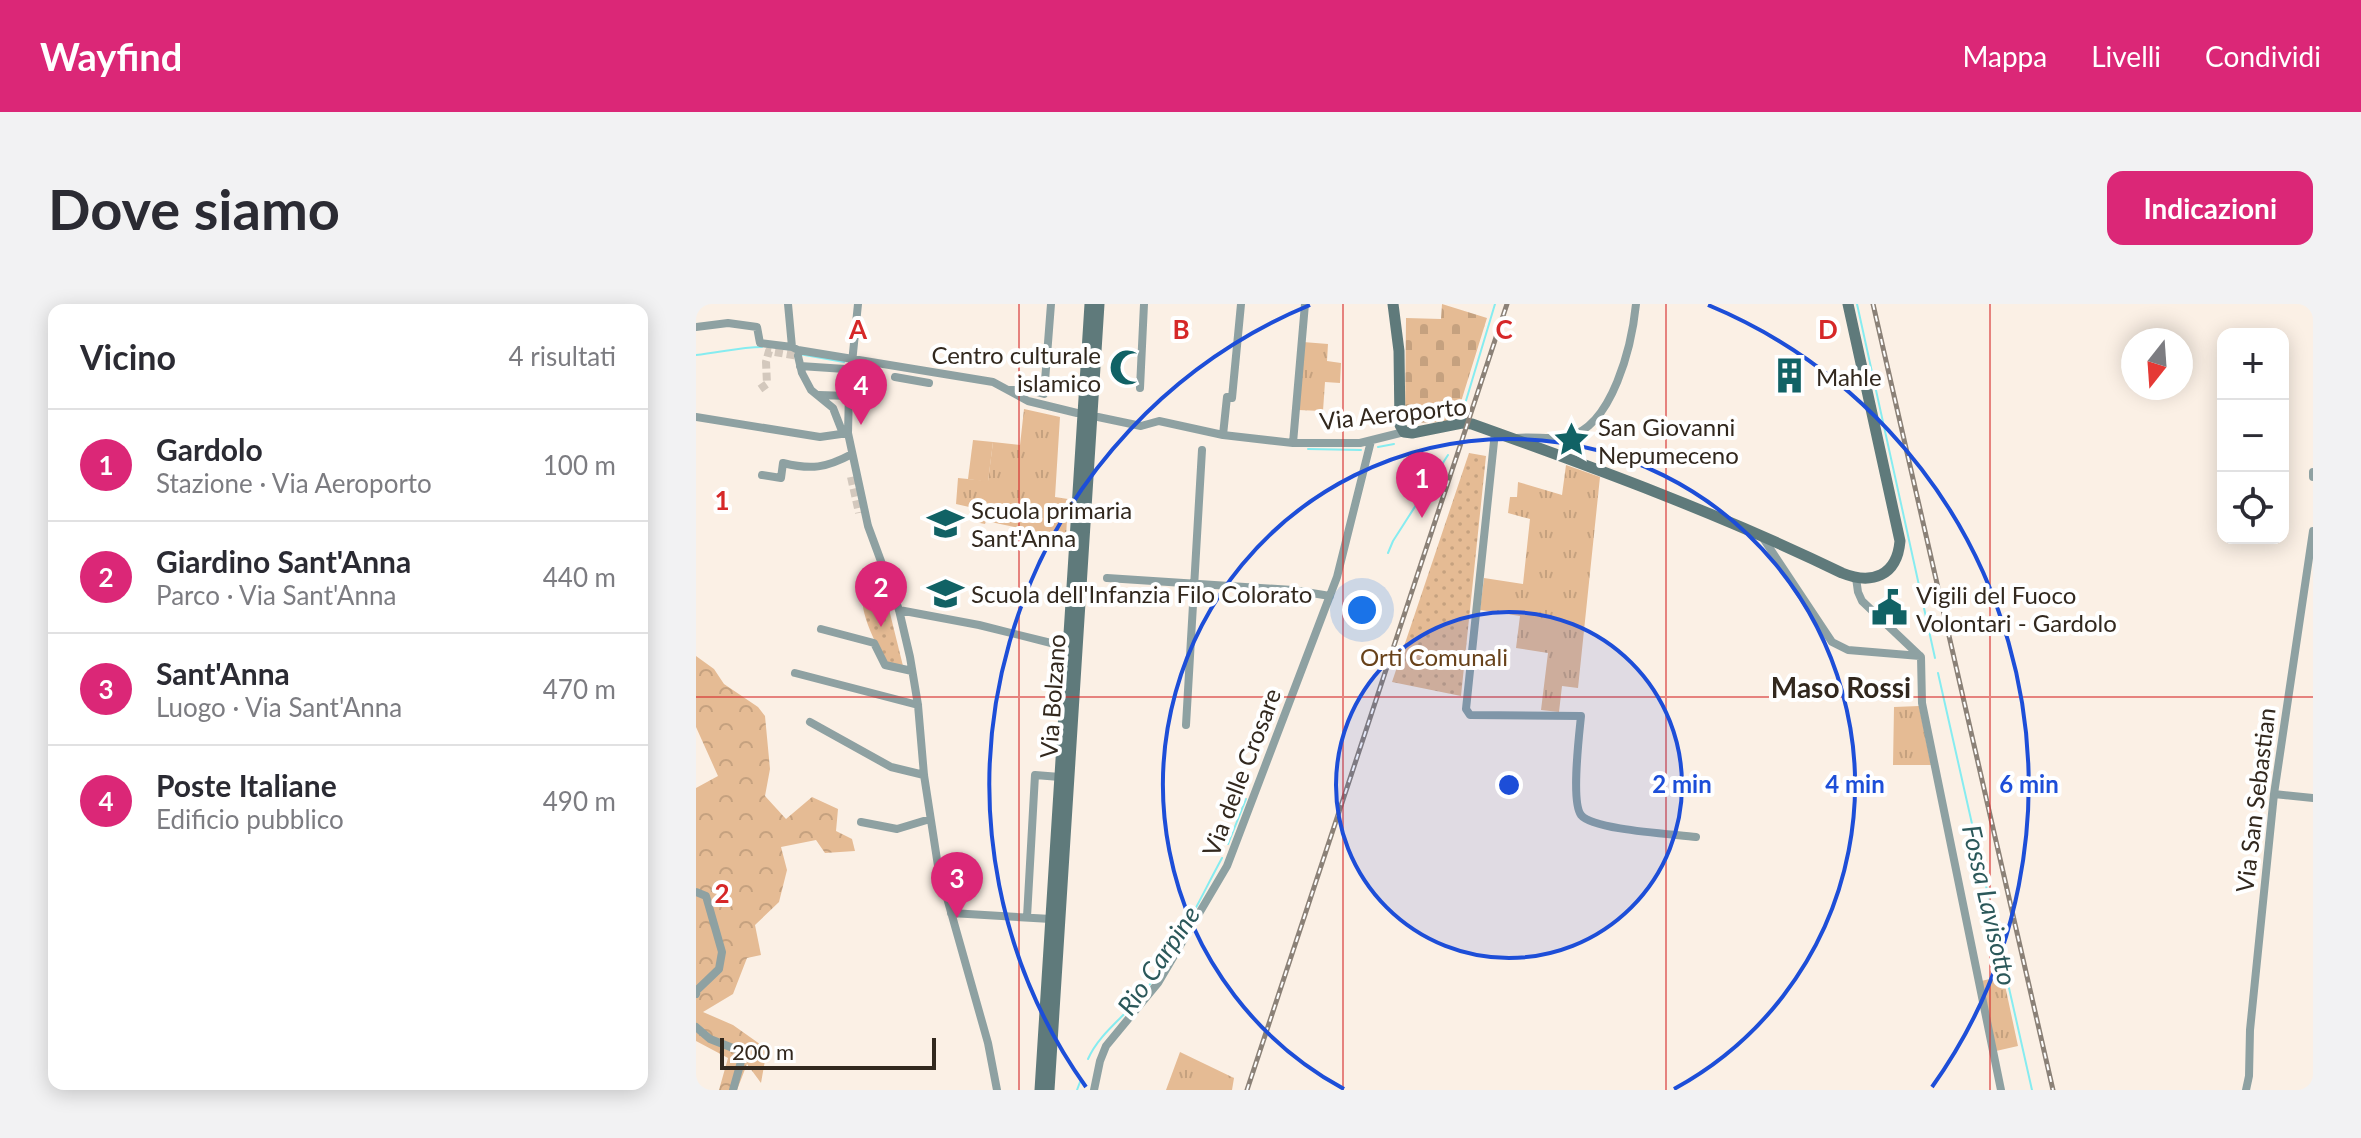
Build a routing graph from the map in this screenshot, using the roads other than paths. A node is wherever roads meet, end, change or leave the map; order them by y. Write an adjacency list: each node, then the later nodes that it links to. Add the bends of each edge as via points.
1 (788, 304): 13 (street)
2 (858, 304): 14 (street)
3 (1051, 304): 19 (street, via 1044,394)
4 (1090, 304): 51 (main road, Via Bolzano)
5 (1099, 304): 69 (main road, Via Bolzano, via 1074,709 1074,769 1080,775 1064,851)
6 (1144, 304): 18 (street)
7 (1241, 304): 28 (street)
8 (1305, 304): 31 (street, Via Aeroporto)
9 (1393, 304): 26 (main road)
10 (1636, 304): 29 (street, via 1618,382 1590,426 1568,437)
11 (1848, 304): 38 (main road, via 1900,541 1890,569 1876,577)
12 (696, 327): 13 (street, via 757,327 760,343)
13 (792, 347): 14 (street)
14 (854, 358): 19 (street, via 886,368 993,382); 21 (street)
15 (845, 369): 20 (street, via 799,361 811,390)
16 (895, 377): 17 (street)
17 (929, 383)
18 (1140, 388)
19 (1008, 390): 22 (street, via 1028,401)
20 (819, 395): 21 (street); 25 (street)
21 (849, 396): 25 (street)
22 (1077, 413)
23 (696, 417): 25 (street, via 820,437)
24 (1098, 417): 28 (street, Via Aeroporto, via 1141,426 1159,421)
25 (845, 432): 33 (street)
26 (1404, 432): 27 (main road, Via Aeroporto, via 1468,422); 30 (street, Via Aeroporto)
27 (1495, 432): 29 (main road, Via Aeroporto); 56 (street, Via Aeroporto, via 1466,709 1470,715 1581,716 1575,799 1580,814 1601,825)
28 (1223, 435): 31 (street, Via Aeroporto)
29 (1512, 438): 36 (main road, Via Aeroporto)
30 (1371, 441): 31 (street, Via Aeroporto); 40 (street, Via delle Crosare)
31 (1293, 443)
32 (1202, 450): 39 (street)
33 (852, 454): 34 (street, via 808,469 783,463 781,478); 41 (street, via 868,526)
34 (762, 475)
35 (2313, 531): 52 (street, Via San Sebastian)
36 (1761, 534): 38 (main road, Via Aeroporto); 44 (street, via 1832,642 1848,650)
37 (1107, 578): 39 (street)
38 (1856, 578): 44 (street, via 1862,601)
39 (1194, 584): 40 (street); 49 (street)
40 (1330, 596): 70 (street, Via delle Crosare, via 1227,866 1158,983 1106,1046)
41 (899, 610): 43 (street); 45 (street)
42 (821, 629): 45 (street, via 874,643 885,665)
43 (1055, 644)
44 (1921, 657): 71 (street, via 1922,703)
45 (912, 671): 47 (street)
46 (795, 673): 47 (street)
47 (918, 705): 50 (street)
48 (810, 722): 50 (street, via 891,767)
49 (1186, 725)
50 (924, 775): 54 (street)
51 (1060, 777): 59 (street, Via Bolzano, via 1035,775); 60 (main road, Via Bolzano)
52 (2274, 794): 53 (street); 65 (street, Via San Sebastian)
53 (2313, 798)
54 (930, 819): 55 (street, via 897,829); 58 (street)
55 (861, 822)
56 (1696, 837)
57 (696, 892): 61 (street, via 706,896 722,952 719,969)
58 (951, 913): 59 (street); 67 (street)
59 (1027, 917): 60 (street)
60 (1051, 919): 62 (main road, Via Bolzano)
61 (696, 994)
62 (1046, 997): 64 (main road, via 1039,1010); 68 (main road, Via Bolzano)
63 (696, 1027): 66 (street, via 738,1050 742,1058)
64 (1034, 1054)
65 (2249, 1076): 72 (street, Via San Sebastian); 73 (street, Via San Sebastian)
66 (733, 1090)
67 (997, 1090)
68 (1040, 1090)
69 (1049, 1090)
70 (1094, 1090)
71 (2001, 1090)
72 (2246, 1090)
73 (2255, 1090)

